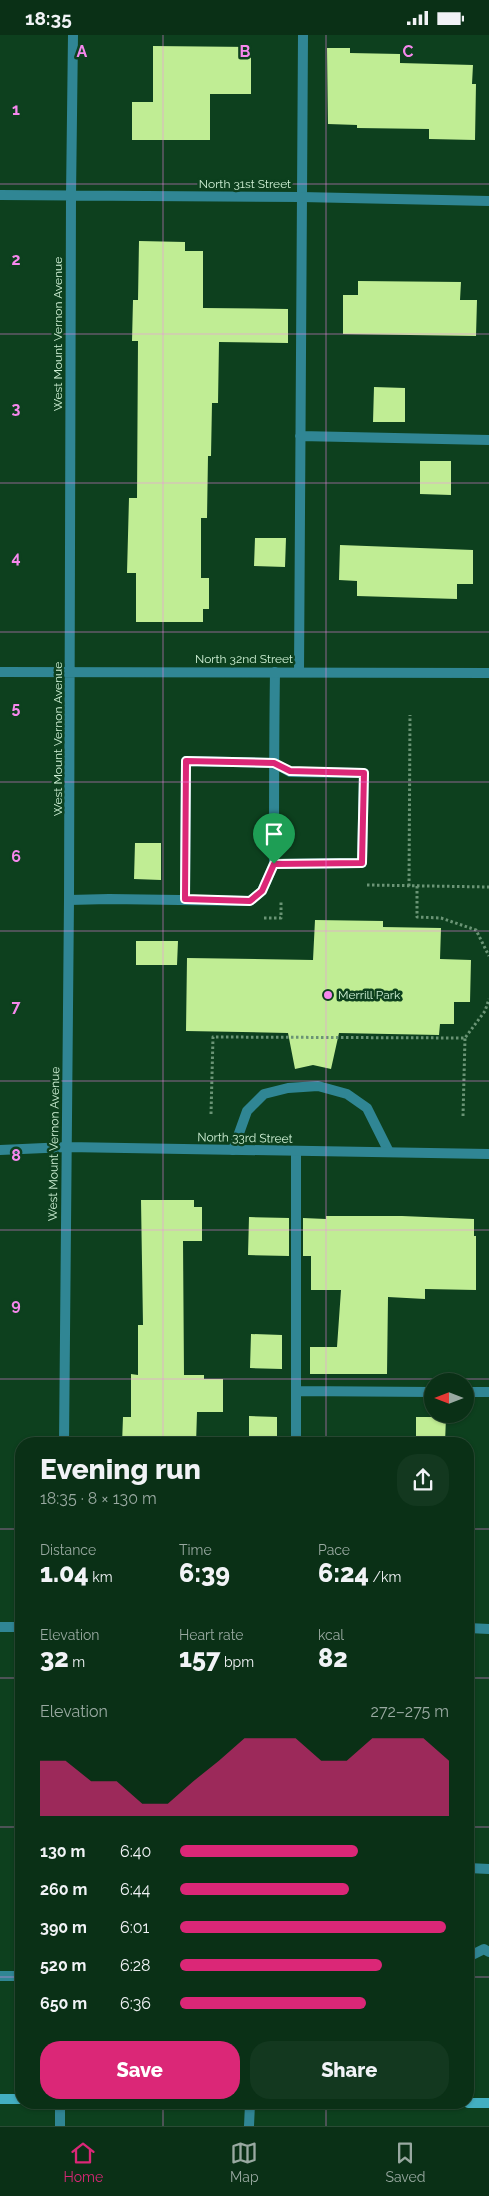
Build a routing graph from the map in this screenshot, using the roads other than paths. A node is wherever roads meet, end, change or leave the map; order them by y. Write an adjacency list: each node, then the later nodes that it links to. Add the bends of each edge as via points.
1 (74, 35): 4 (street, West Mount Vernon Avenue)
2 (303, 35): 5 (street)
3 (0, 195): 4 (street, North 31st Street)
4 (71, 196): 5 (street, North 31st Street); 10 (street, West Mount Vernon Avenue)
5 (301, 197): 6 (street, North 31st Street); 7 (street)
6 (489, 201)
7 (300, 436): 8 (street); 12 (street)
8 (489, 440)
9 (0, 672): 10 (street, North 32nd Street)
10 (70, 672): 11 (street, North 32nd Street); 17 (street, West Mount Vernon Avenue)
11 (275, 672): 12 (street, North 32nd Street); 14 (street)
12 (299, 672): 13 (street, North 32nd Street)
13 (489, 673)
14 (274, 763): 15 (street); 15 (street, via 290,771 364,773 362,863); 16 (street, via 186,761)
15 (274, 864): 16 (street, via 262,891 250,901)
16 (185, 899): 17 (street)
17 (69, 900): 18 (street, West Mount Vernon Avenue)
18 (67, 1147): 19 (street, North 33rd Street); 20 (street, North 33rd Street); 28 (street, West Mount Vernon Avenue)
19 (0, 1150)
20 (233, 1150): 21 (street, North 33rd Street); 22 (street, via 246,1111 264,1094 318,1085 347,1094 367,1108)
21 (296, 1151): 22 (street, North 33rd Street); 24 (street)
22 (389, 1153): 23 (street, North 33rd Street)
23 (489, 1154)
24 (296, 1391): 25 (street); 29 (street)
25 (424, 1391)
26 (474, 1392): 27 (street)
27 (489, 1392)
28 (64, 1437)
29 (296, 1437)
30 (0, 1627): 31 (street)
31 (15, 1627)
32 (474, 1628): 33 (street)
33 (489, 1629)
34 (474, 1868): 35 (street)
35 (489, 1869)
36 (489, 1953): 37 (street, via 484,1949)
37 (474, 1954)
38 (0, 1976): 39 (street)
39 (15, 1976)
40 (0, 2099): 41 (main road)
41 (15, 2099)
42 (474, 2103): 43 (main road)
43 (489, 2103)
44 (60, 2109): 46 (street)
45 (250, 2109): 47 (street)
46 (60, 2126)
47 (249, 2126)

